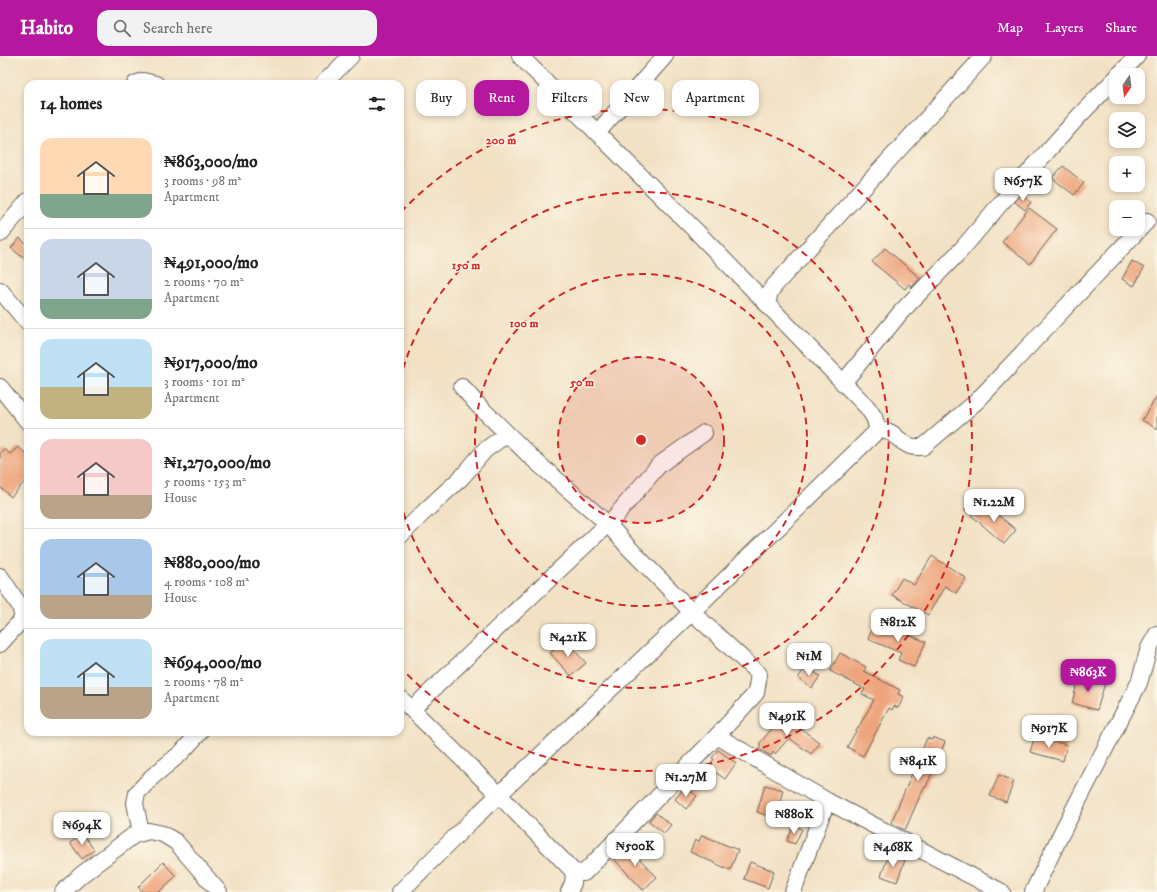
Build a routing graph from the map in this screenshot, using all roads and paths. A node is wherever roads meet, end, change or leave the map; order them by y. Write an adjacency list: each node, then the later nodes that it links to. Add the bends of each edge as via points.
1 (351, 56): 7 (street)
2 (520, 56): 9 (street)
3 (665, 56): 9 (street)
4 (984, 56): 14 (street, via 775,285)
5 (1137, 56): 6 (street)
6 (1126, 68)
7 (327, 80)
8 (1109, 85): 16 (street, via 961,250 901,312)
9 (597, 133): 14 (street)
10 (24, 207): 12 (street)
11 (1147, 221): 20 (street, via 977,401 924,447 908,446 893,433)
12 (0, 234)
13 (0, 290): 15 (street)
14 (766, 304): 16 (street)
15 (24, 319)
16 (843, 382): 20 (street, via 867,407 874,417)
17 (0, 387): 19 (street)
18 (462, 387): 22 (street)
19 (24, 417)
20 (878, 430): 26 (street)
21 (704, 433): 23 (street, via 660,465)
22 (507, 434): 23 (street); 24 (street, via 485,450 462,477)
23 (608, 524): 26 (street); 32 (street)
24 (404, 532)
25 (0, 576): 27 (street)
26 (692, 612): 34 (street, via 759,674 756,693); 35 (street)
27 (24, 613)
28 (24, 616): 30 (street)
29 (1157, 634): 45 (street, via 1149,648 1139,683 1060,834)
30 (0, 644)
31 (404, 702): 32 (street)
32 (412, 709): 35 (street)
33 (196, 736): 37 (street, via 137,793 135,803)
34 (717, 736): 36 (street); 38 (street, via 584,873)
35 (499, 795): 38 (street); 41 (street)
36 (827, 801): 43 (street); 44 (street)
37 (141, 833): 39 (street, via 134,835 81,875); 40 (street, via 149,831 164,834 176,842)
38 (574, 872): 42 (street)
39 (63, 892)
40 (219, 892)
41 (400, 892)
42 (569, 892)
43 (793, 892)
44 (1002, 892)
45 (1033, 892)

